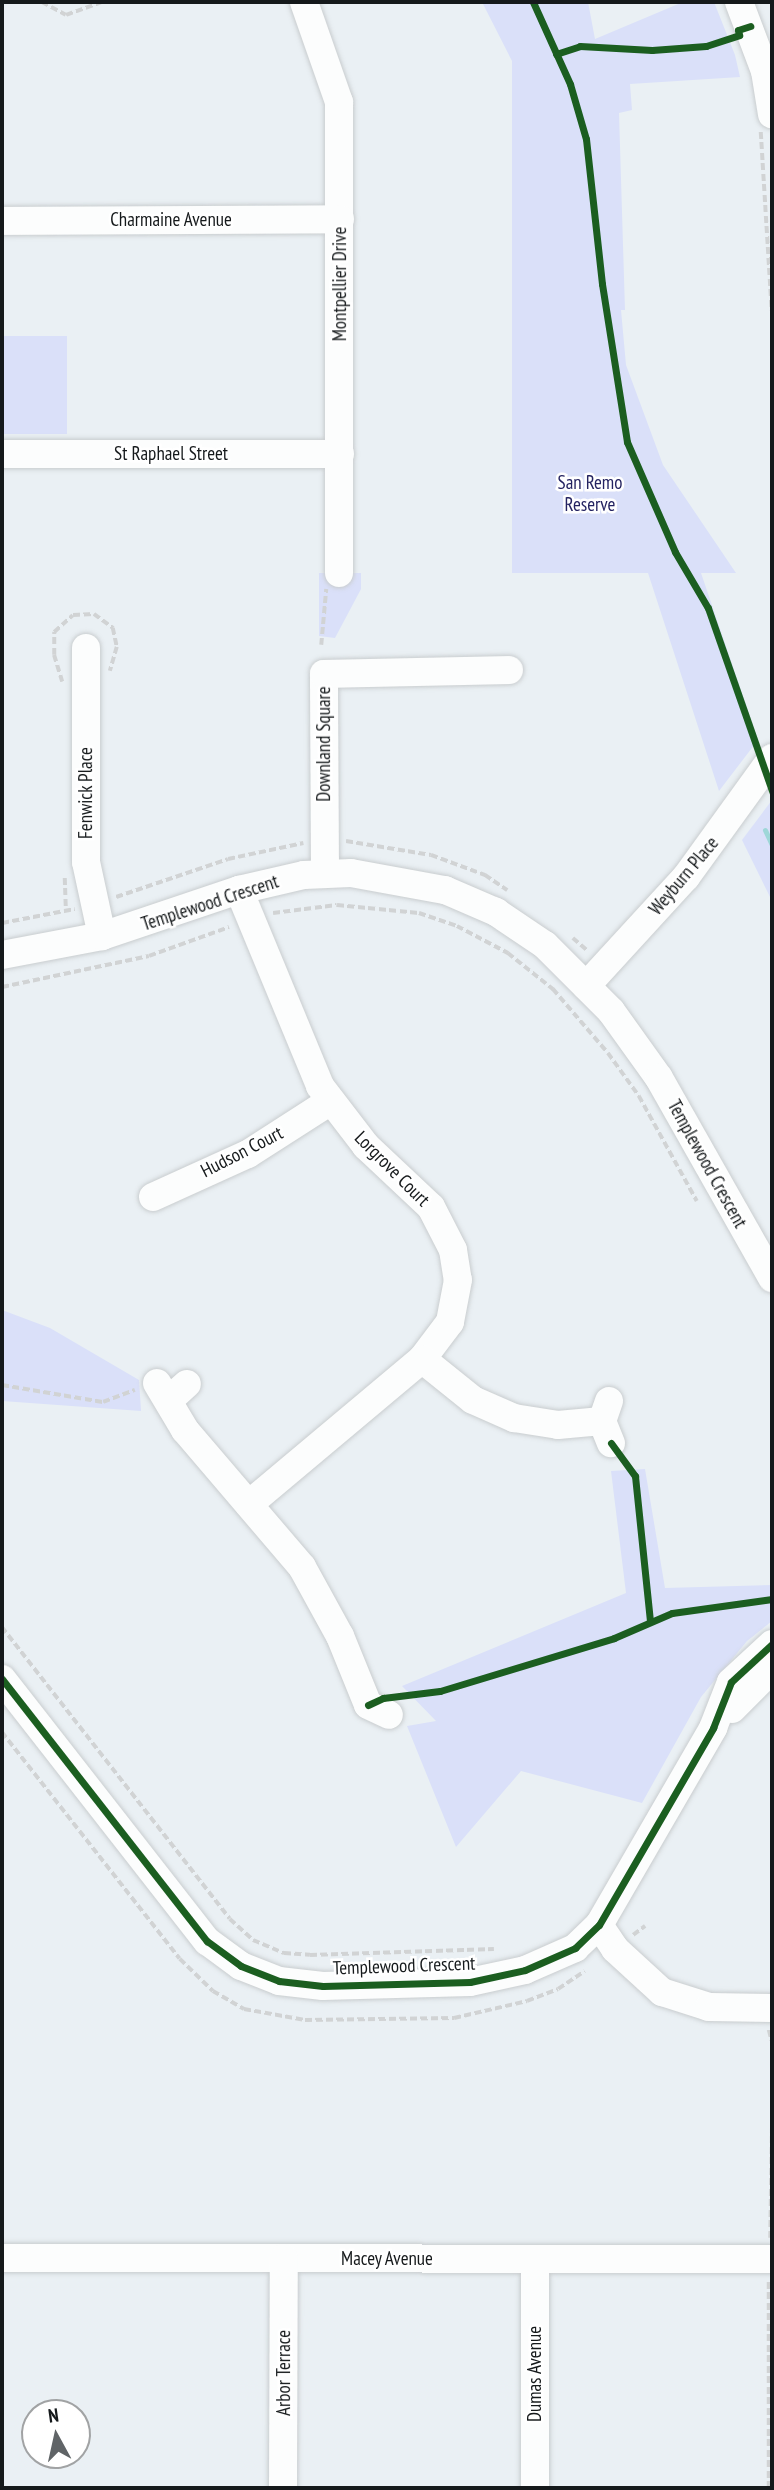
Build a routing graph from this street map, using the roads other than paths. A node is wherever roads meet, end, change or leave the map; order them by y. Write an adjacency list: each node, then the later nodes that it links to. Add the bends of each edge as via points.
1 (304, 2): 4 (street, Montpellier Drive, via 340,102)
2 (739, 2): 3 (street, via 765,71)
3 (767, 117)
4 (340, 219): 5 (street, Charmaine Avenue); 7 (street, Montpellier Drive)
5 (2, 220)
6 (2, 454): 7 (street, St Raphael Street)
7 (340, 454): 8 (street, Montpellier Drive)
8 (333, 578)
9 (86, 648): 14 (street, Fenwick Place, via 86,862)
10 (509, 670): 12 (street, Downland Square, via 324,674)
11 (771, 762): 16 (street, Weyburn Place, via 686,877)
12 (324, 873): 13 (street, Templewood Crescent); 16 (street, Templewood Crescent, via 386,877 445,890 496,912)
13 (239, 890): 14 (street, Templewood Crescent); 17 (street, Lorgrove Court, via 261,921)
14 (102, 936): 15 (street, Templewood Crescent)
15 (2, 955)
16 (595, 977): 19 (street, Templewood Crescent, via 646,1056)
17 (329, 1102): 18 (street, Hudson Court, via 248,1154); 20 (street, Lorgrove Court, via 366,1146 422,1196 453,1250 458,1280 454,1309 444,1333)
18 (153, 1197)
19 (772, 1278)
20 (422, 1360): 22 (street, via 473,1400 514,1418 558,1425); 23 (street, Lorgrove Court)
21 (171, 1389): 23 (street, via 185,1430)
22 (607, 1422)
23 (249, 1504): 27 (street, via 315,1590)
24 (772, 1644): 28 (street, Templewood Crescent, via 731,1682)
25 (772, 1669): 28 (street, Templewood Crescent)
26 (2, 1679): 29 (street, Templewood Crescent, via 207,1941 253,1971 279,1981 323,1986 470,1982 525,1970 575,1948)
27 (369, 1712)
28 (713, 1728): 29 (street, Templewood Crescent)
29 (599, 1925): 30 (street, via 650,1983 676,1999 723,2008)
30 (772, 2008)
31 (2, 2258): 32 (street, Macey Avenue)
32 (284, 2258): 34 (street, Macey Avenue); 35 (street, Arbor Terrace)
33 (770, 2258): 34 (street, Macey Avenue)
34 (535, 2259): 36 (street, Dumas Avenue)
35 (283, 2488)
36 (535, 2488)

